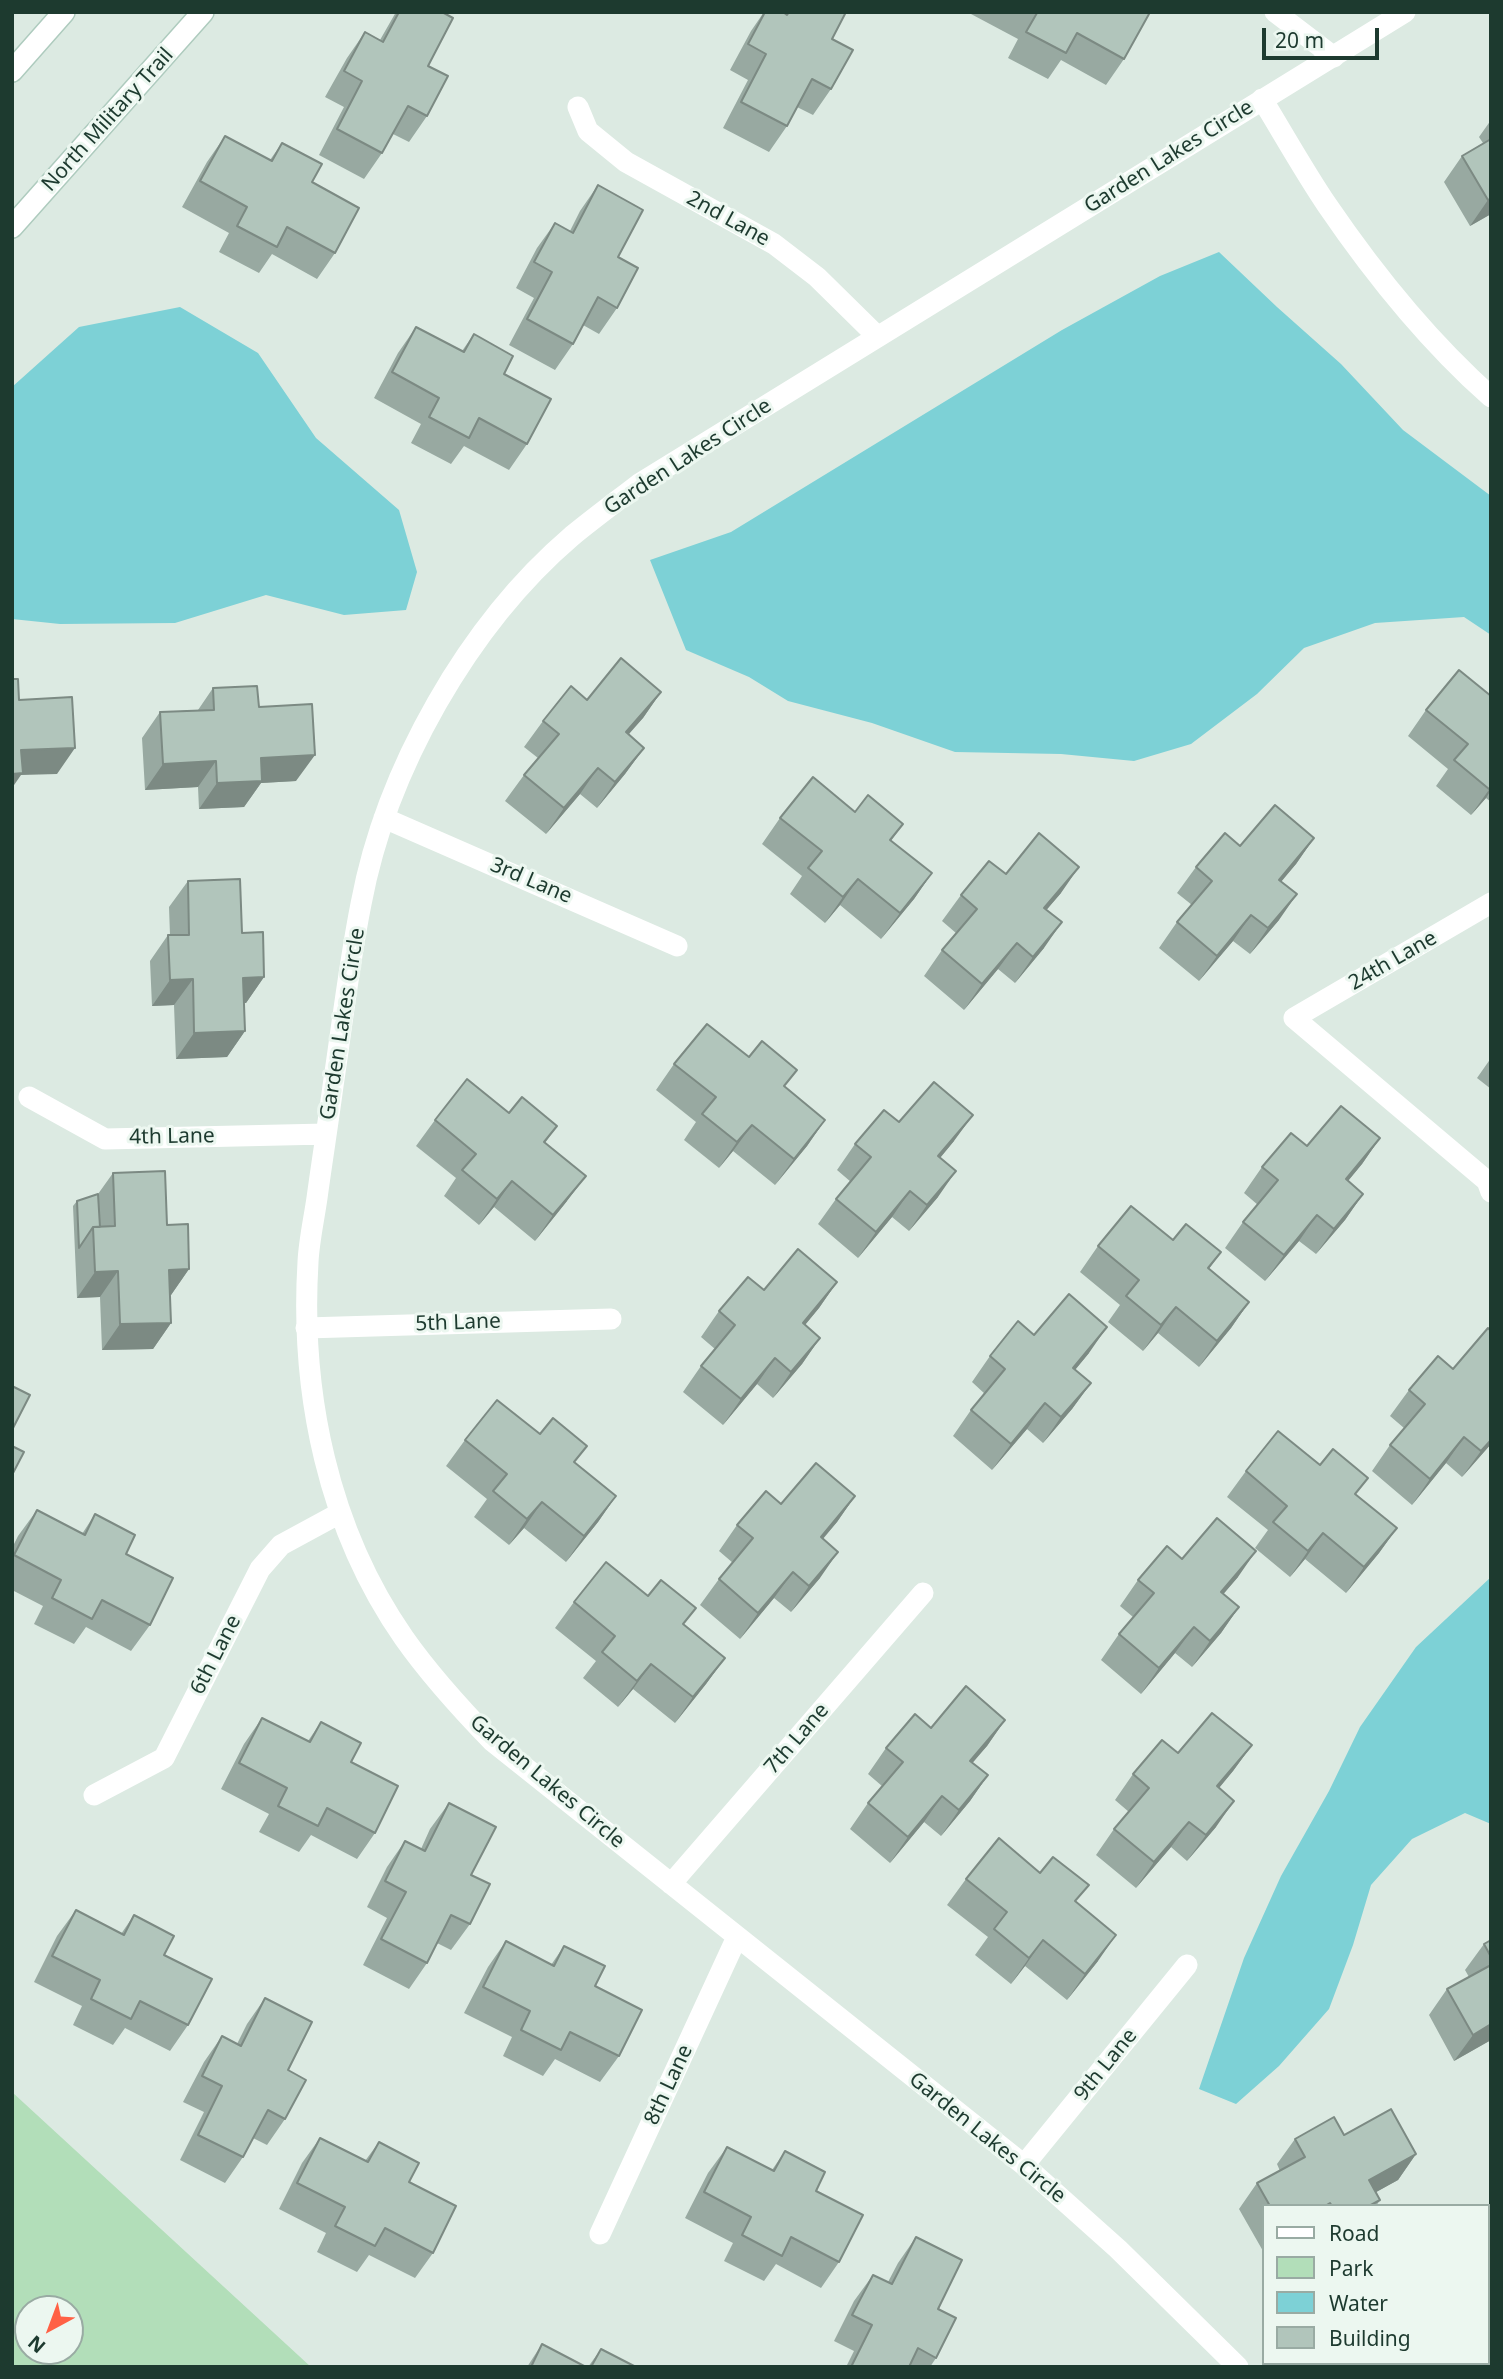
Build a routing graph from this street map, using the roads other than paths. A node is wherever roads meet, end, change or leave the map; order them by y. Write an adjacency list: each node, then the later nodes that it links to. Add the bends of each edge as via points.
1 (64, 12): 6 (street)
2 (203, 12): 9 (street, North Military Trail)
3 (1275, 12): 5 (street)
4 (1405, 12): 5 (street)
5 (1334, 57): 7 (street)
6 (12, 71)
7 (1262, 99): 10 (street, Garden Lakes Circle); 11 (street, Garden Lakes Circle, via 1326,204 1390,291 1462,372)
8 (578, 107): 10 (street, 2nd Lane, via 588,131 626,162 774,244 817,276)
9 (12, 227)
10 (877, 336): 12 (street, Garden Lakes Circle, via 639,484 570,538 516,593 462,662 418,737)
11 (1491, 397)
12 (384, 818): 14 (street, 3rd Lane); 16 (street, Garden Lakes Circle, via 361,902)
13 (1491, 903): 17 (street, 24th Lane, via 1294,1018 1487,1181)
14 (677, 946)
15 (29, 1097): 16 (street, 4th Lane, via 105,1139)
16 (326, 1134): 19 (street, Garden Lakes Circle, via 308,1259)
17 (1491, 1192)
18 (611, 1319): 19 (street, 5th Lane)
19 (306, 1328): 20 (street, Garden Lakes Circle, via 311,1394)
20 (340, 1513): 22 (street, 6th Lane, via 281,1545 260,1569 164,1758); 23 (street, Garden Lakes Circle, via 363,1567 403,1637 454,1701 492,1741)
21 (923, 1593): 23 (street, 7th Lane)
22 (94, 1795)
23 (671, 1884): 24 (street, Garden Lakes Circle)
24 (737, 1937): 26 (street, Garden Lakes Circle); 27 (street, 8th Lane)
25 (1187, 1965): 26 (street, 9th Lane)
26 (1024, 2165): 28 (street, Garden Lakes Circle, via 1118,2249)
27 (600, 2234)
28 (1231, 2364)

